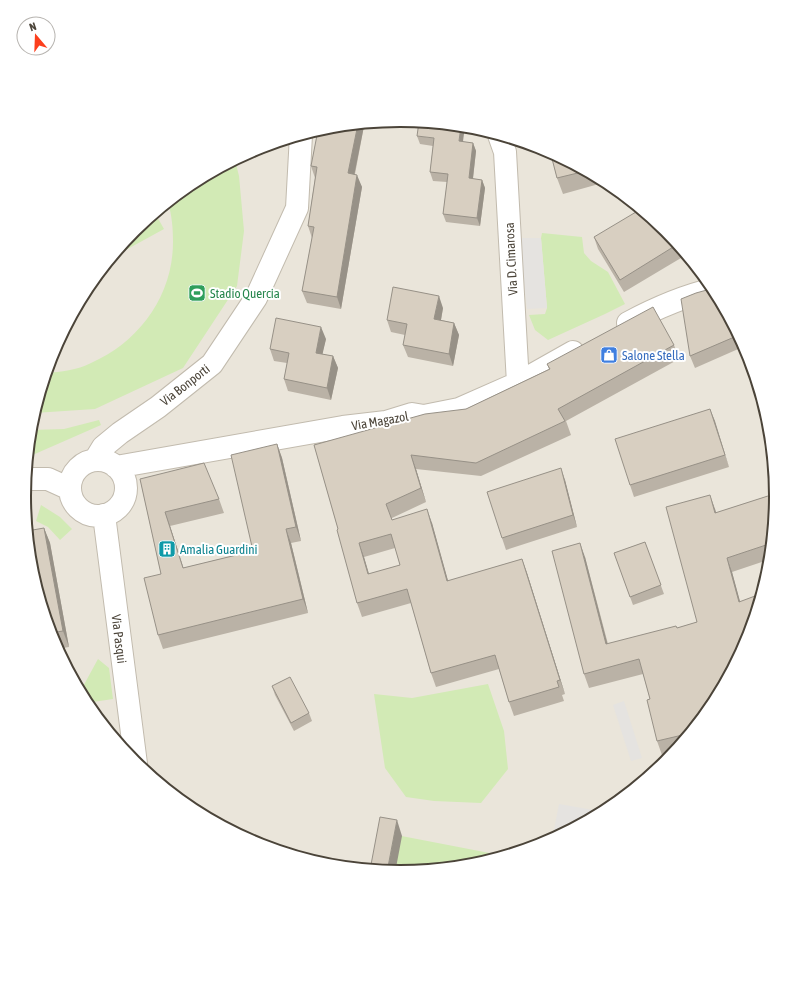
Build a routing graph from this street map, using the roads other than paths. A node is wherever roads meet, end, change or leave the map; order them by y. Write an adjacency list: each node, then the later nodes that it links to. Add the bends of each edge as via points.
1 (301, 141): 7 (street, Via Bonporti, via 297,208 256,298 212,364 120,433 103,447)
2 (501, 142): 6 (street, Via D. Cimarosa, via 505,152)
3 (708, 290): 4 (street, via 654,310)
4 (614, 331)
5 (594, 341): 6 (street, Via Magazol)
6 (518, 383): 8 (street, Via Magazol, via 459,409 438,414 412,414 386,422 343,427)
7 (95, 460): 8 (street, via 106,461); 10 (street, via 85,463 76,470 71,479)
8 (116, 467): 11 (street, via 123,476 126,488 123,501 115,510)
9 (32, 479): 10 (street, via 48,479)
10 (70, 489): 11 (street, via 73,501 80,510 91,515)
11 (104, 515): 12 (street, Via Pasqui)
12 (135, 753)

